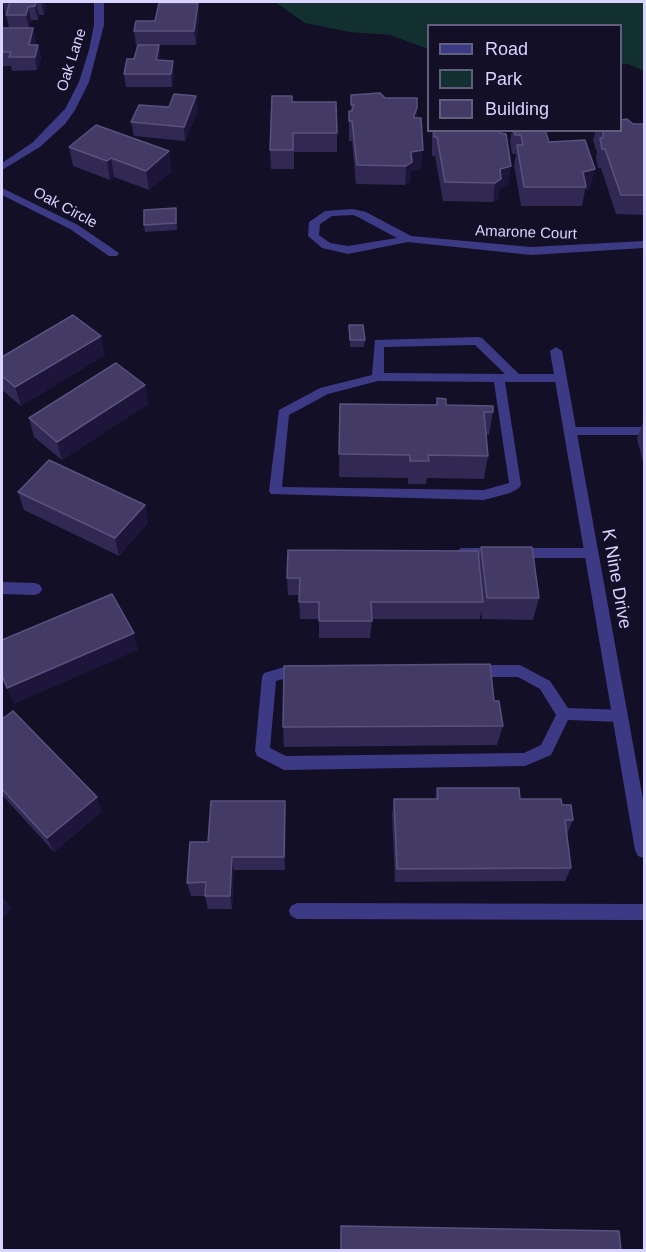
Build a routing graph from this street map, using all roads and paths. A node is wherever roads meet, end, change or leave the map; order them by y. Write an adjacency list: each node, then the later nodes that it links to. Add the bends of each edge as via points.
1 (99, 2): 2 (street, Oak Lane, via 94,50 74,103 50,134)
2 (2, 167)
3 (2, 191): 6 (street, Oak Circle, via 74,227)
4 (408, 240): 4 (street, Amarone Court, via 353,212 328,213 315,222 313,229 319,242 336,250); 5 (street, Amarone Court, via 531,252)
5 (645, 245)
6 (113, 253)
7 (556, 351): 11 (street, K Nine Drive)
8 (378, 377): 9 (lane); 9 (lane, via 324,391 283,413 275,491 484,495 506,490 515,485); 10 (lane, via 379,343 478,341)
9 (499, 378): 10 (lane)
10 (516, 378): 11 (lane)
11 (561, 378): 12 (street, K Nine Drive)
12 (571, 431): 13 (lane); 15 (street, K Nine Drive)
13 (645, 431)
14 (452, 553): 15 (lane)
15 (591, 553): 19 (street, K Nine Drive)
16 (2, 588): 17 (street)
17 (35, 589)
18 (564, 714): 18 (lane, via 545,685 520,671 291,671 269,677 262,751 284,763 525,759 546,750); 19 (lane)
19 (621, 716): 20 (street, K Nine Drive)
20 (645, 850)
21 (297, 911): 22 (lane)
22 (645, 912)

